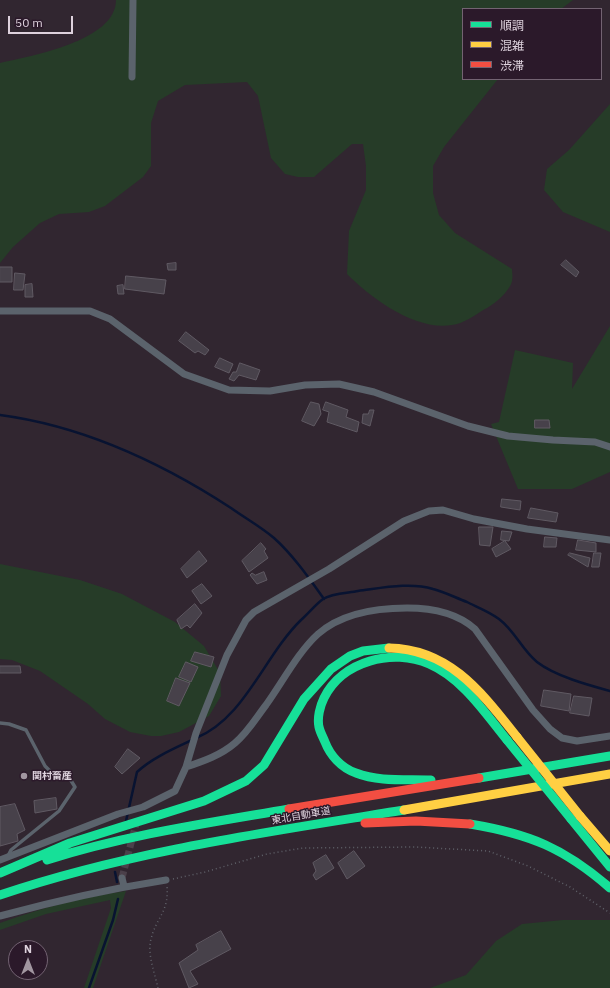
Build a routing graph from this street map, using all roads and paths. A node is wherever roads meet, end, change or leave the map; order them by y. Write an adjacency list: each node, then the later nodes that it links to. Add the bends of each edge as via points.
1 (133, 0): 2 (street)
2 (132, 77)
3 (0, 311): 4 (street, via 90,311 110,319 184,374 229,390 270,391 305,385 338,384 374,392 468,426 508,436 595,442)
4 (610, 447)
5 (610, 540): 9 (street, via 527,529 443,510 430,511 404,521 329,569 254,612 246,620 227,655 196,732)
6 (0, 723): 16 (lane, via 26,730 45,766 56,777 70,779 75,787 60,811 11,850)
7 (610, 736): 9 (street, via 578,741 562,738 533,710 475,629 462,618 432,609 396,608 352,615 326,628 309,644 239,739 223,752)
8 (610, 756): 11 (highway, 東北自動車道)
9 (186, 767): 12 (street, via 175,791)
10 (610, 774): 14 (highway, 東北自動車道, via 526,791)
11 (464, 780): 18 (highway, bridge, via 380,778 356,773 343,766 327,749 320,729 319,713 328,689 346,671 367,660 391,657 417,660 435,668 456,682 476,702); 19 (highway, 東北自動車道, via 147,835 82,850)
12 (143, 807): 13 (street); 16 (street)
13 (138, 818)
14 (271, 832): 23 (highway, via 380,822 429,821 476,824 538,840 566,853); 24 (highway, 東北自動車道, via 92,867)
15 (610, 851): 19 (highway, bridge, via 472,683 454,668 426,653 398,648 375,649 349,656 326,675 304,700 270,757 248,780 218,796 68,844)
16 (8, 857): 17 (street)
17 (0, 860)
18 (610, 867)
19 (0, 874)
20 (122, 878): 22 (street)
21 (166, 880): 22 (street); 25 (path, via 267,854 303,848 415,847 488,851 528,866 570,887); 27 (path, via 168,900 151,939)
22 (124, 886): 26 (street)
23 (610, 888)
24 (0, 895)
25 (610, 913)
26 (0, 916)
27 (158, 988)

